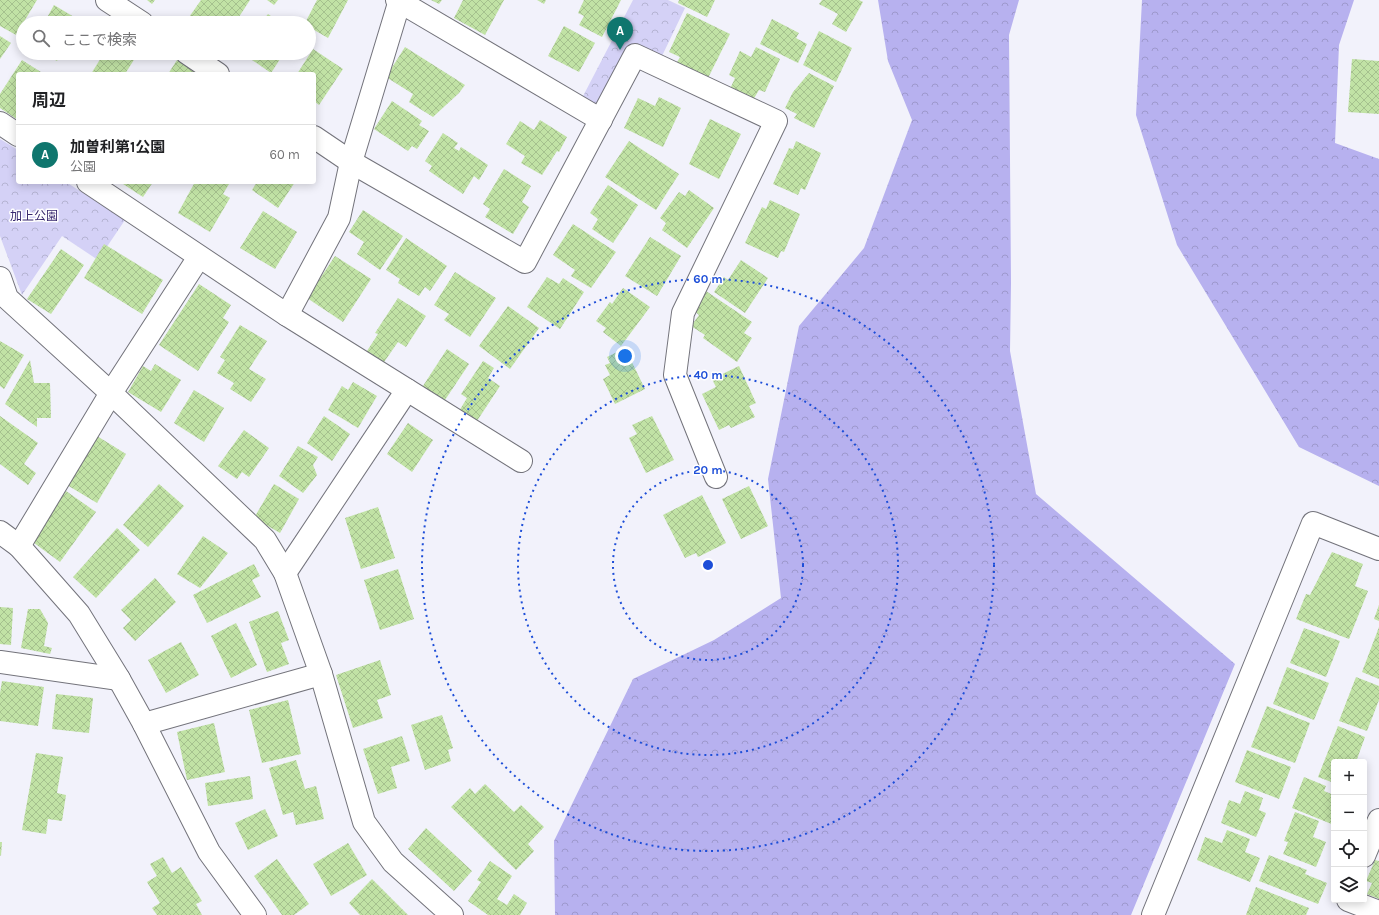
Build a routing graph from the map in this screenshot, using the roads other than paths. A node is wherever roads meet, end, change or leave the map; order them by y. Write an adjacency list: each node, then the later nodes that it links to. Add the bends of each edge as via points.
1 (107, 0): 3 (street)
2 (399, 1): 6 (street); 10 (street)
3 (131, 16)
4 (197, 60): 5 (street)
5 (215, 72)
6 (601, 120): 10 (street, via 526,262); 18 (street, via 635,55 776,121 683,313 675,375)
7 (0, 123): 8 (street)
8 (16, 134)
9 (316, 138): 10 (street)
10 (351, 162): 14 (street, via 339,218)
11 (91, 184): 12 (street)
12 (200, 257): 14 (street); 16 (street)
13 (0, 278): 16 (street, via 7,298)
14 (287, 315): 15 (street)
15 (407, 390): 17 (street); 22 (street)
16 (111, 393): 20 (street); 22 (street, via 265,540)
17 (521, 461)
18 (716, 477)
19 (0, 532): 20 (street)
20 (19, 546): 25 (street, via 79,614)
21 (1379, 549): 34 (street, via 1313,523)
22 (285, 573): 24 (street)
23 (0, 662): 25 (street)
24 (321, 674): 26 (street); 33 (street, via 364,822 393,862)
25 (119, 678): 26 (street)
26 (144, 724): 32 (street, via 209,852)
27 (1379, 820): 28 (street)
28 (1367, 849)
29 (1345, 903): 35 (street)
30 (1355, 903): 31 (street)
31 (1379, 912)
32 (255, 915)
33 (452, 915)
34 (1153, 915)
35 (1339, 915)

